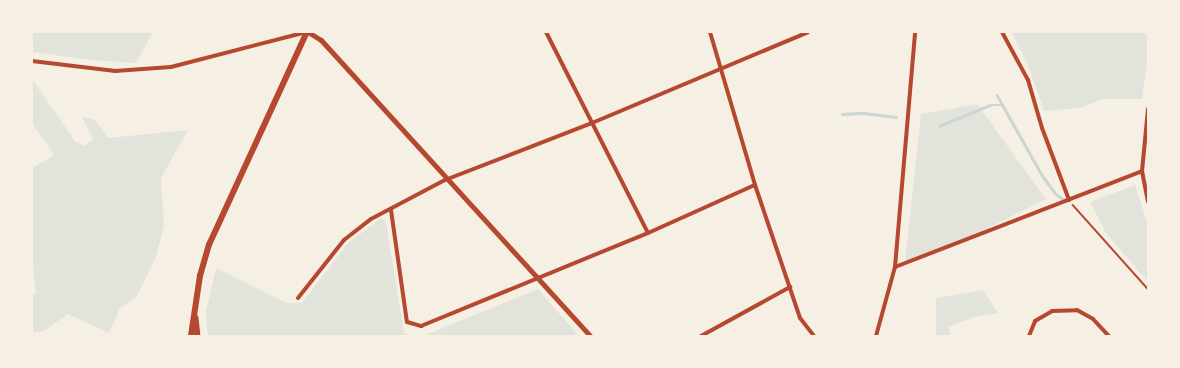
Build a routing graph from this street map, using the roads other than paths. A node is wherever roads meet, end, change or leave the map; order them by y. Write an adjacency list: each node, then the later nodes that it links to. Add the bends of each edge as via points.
1 (307, 32): 7 (street, via 277,38 216,58 171,67 115,71); 12 (street, via 321,40); 22 (main road, via 209,245 200,276)
2 (546, 32): 10 (street)
3 (710, 32): 8 (street)
4 (808, 32): 8 (street)
5 (915, 32): 18 (street)
6 (1002, 32): 14 (street, via 1028,80 1042,128)
7 (32, 61)
8 (720, 67): 10 (street); 13 (street)
9 (1148, 109): 11 (street)
10 (592, 123): 12 (street); 17 (street)
11 (1142, 171): 14 (street); 15 (street)
12 (445, 180): 16 (street); 19 (street)
13 (755, 184): 17 (street); 20 (street)
14 (1069, 200): 18 (street)
15 (1148, 200)
16 (391, 210): 19 (street, via 408,322 421,326); 21 (street, via 371,219 344,240)
17 (648, 232): 19 (street)
18 (896, 267): 28 (street)
19 (538, 276): 25 (street)
20 (790, 287): 26 (street); 27 (street, via 800,318)
21 (298, 298)
22 (195, 311): 23 (main road); 24 (main road)
23 (191, 336)
24 (198, 336)
25 (590, 336)
26 (701, 336)
27 (814, 336)
28 (876, 336)
29 (1029, 336): 30 (street, via 1035,321 1052,311 1077,310 1093,319)
30 (1109, 336)

